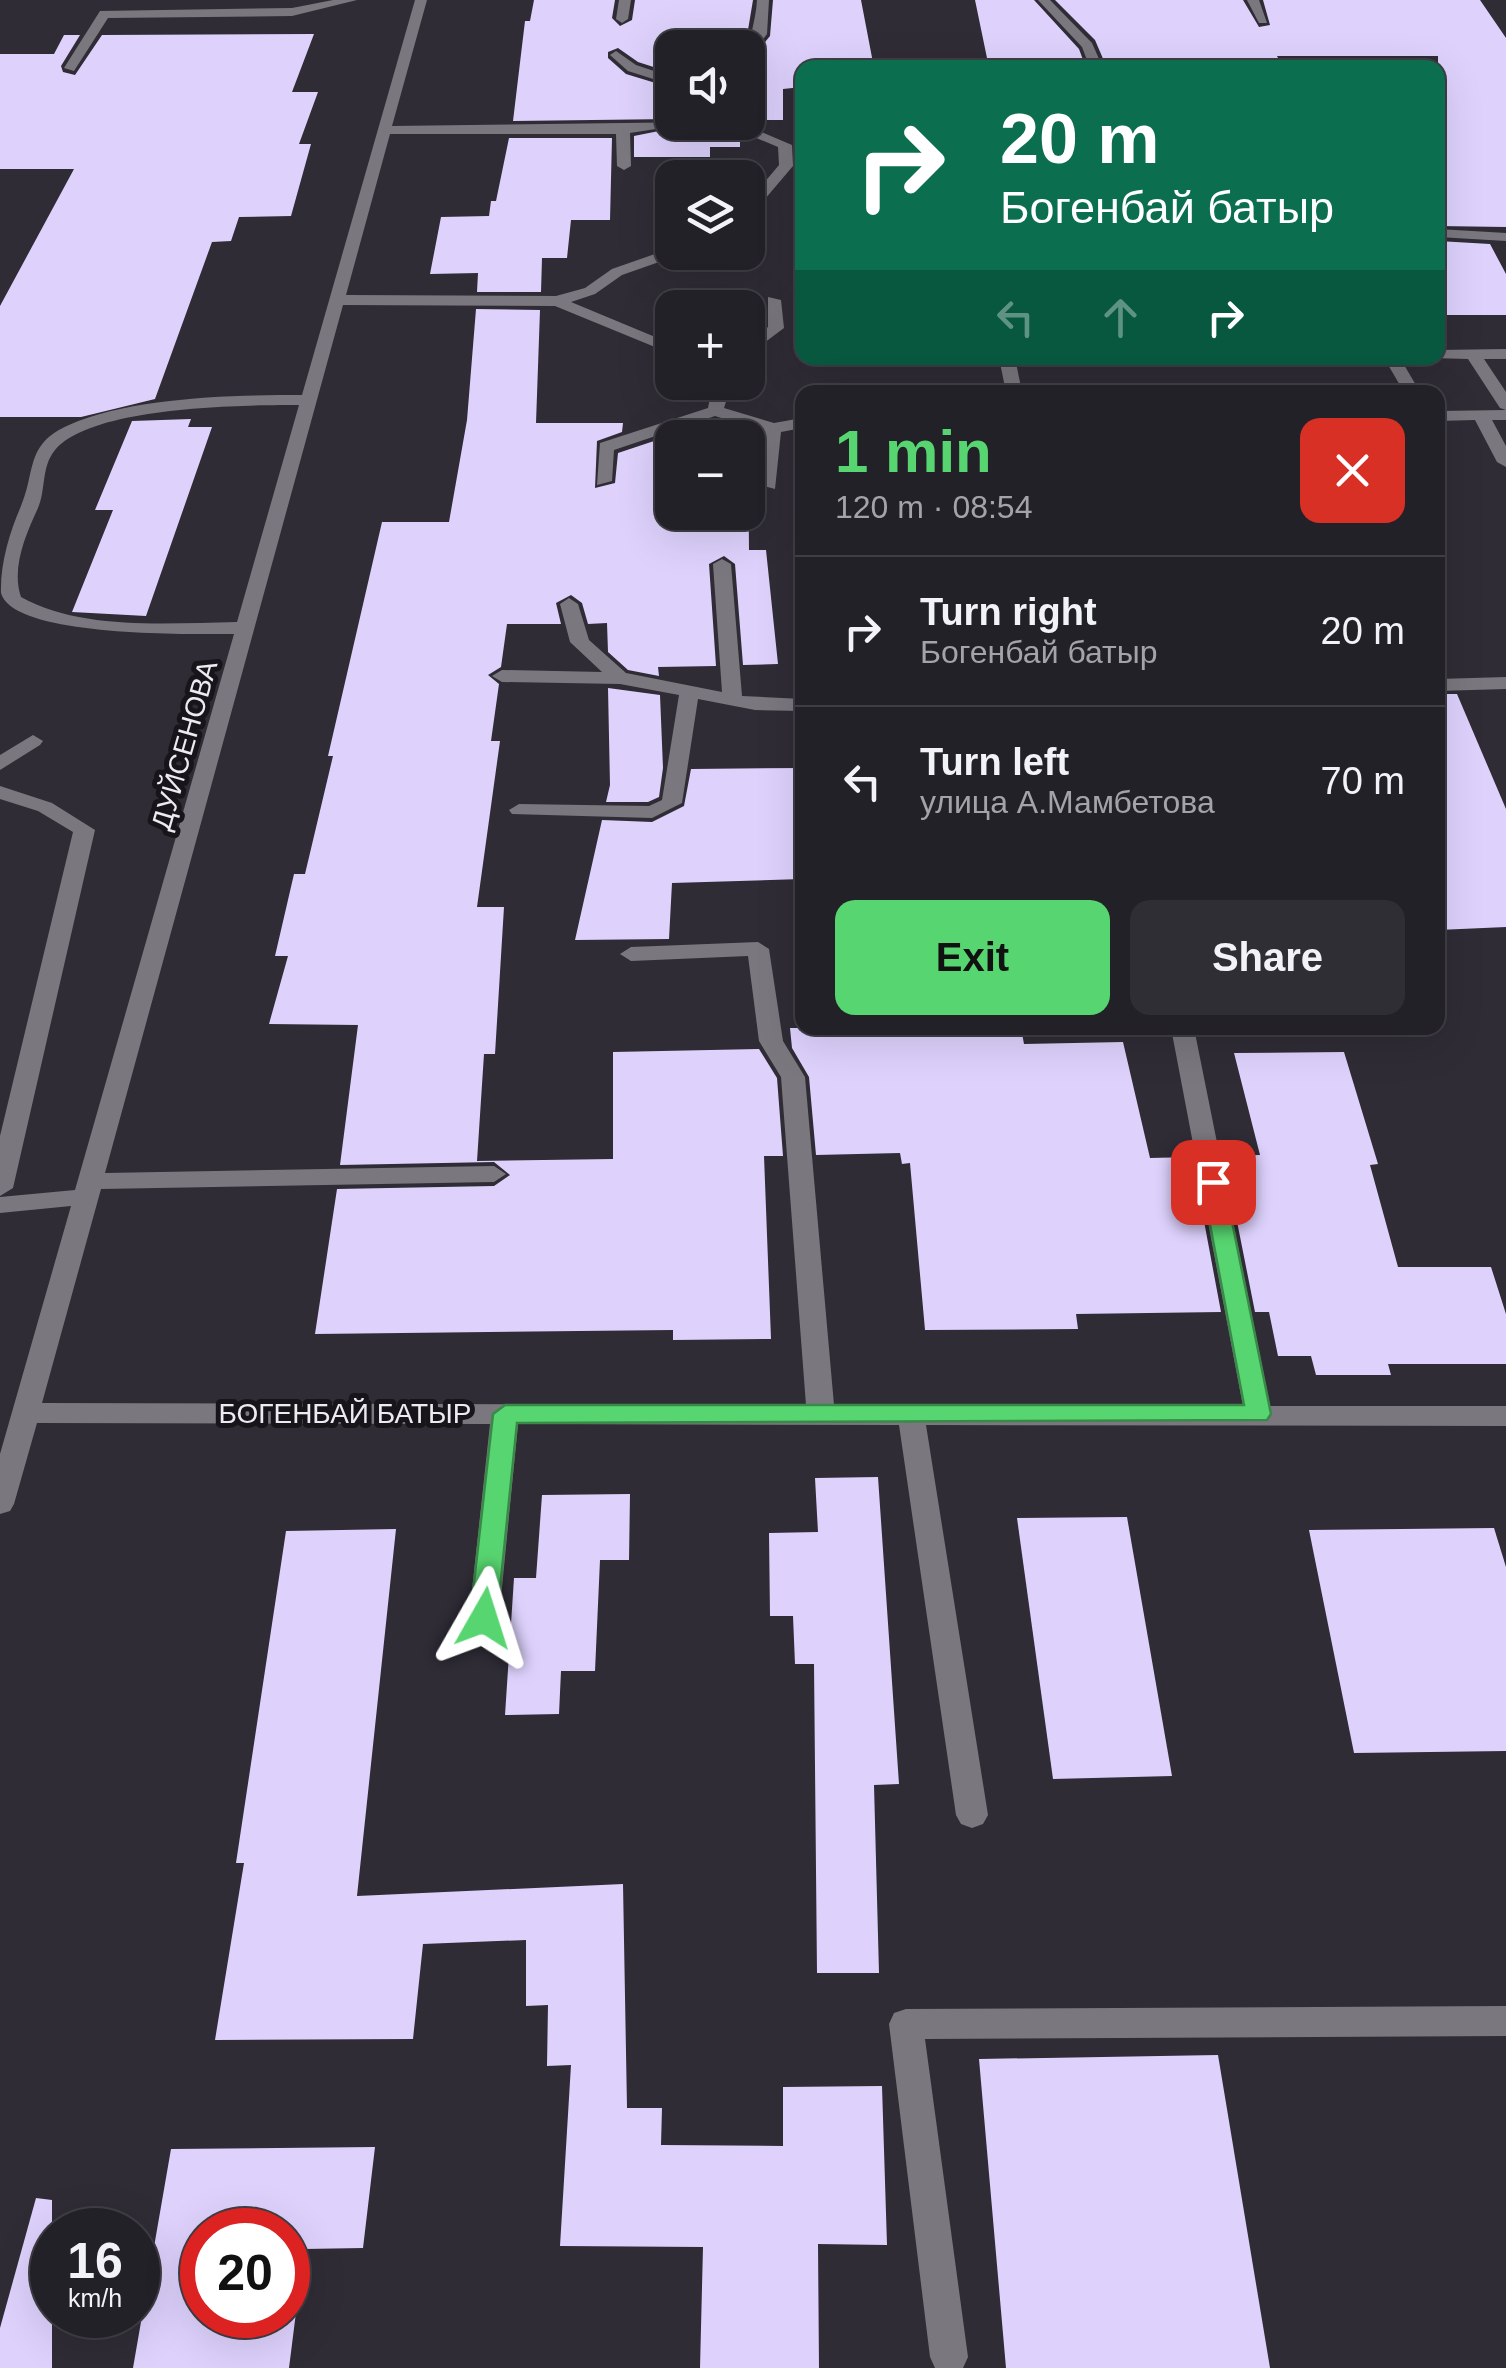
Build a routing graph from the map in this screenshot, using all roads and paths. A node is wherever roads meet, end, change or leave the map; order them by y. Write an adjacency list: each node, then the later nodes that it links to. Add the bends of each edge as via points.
1 (350, 0): 12 (street, via 292,12 104,14)
2 (421, 0): 15 (street, ДУЙСЕНОВА)
3 (624, 0): 7 (street)
4 (763, 0): 9 (street)
5 (1044, 0): 11 (street, via 1092,46)
6 (1253, 0): 8 (street)
7 (622, 18)
8 (1263, 20)
9 (761, 30)
10 (616, 55): 13 (street)
11 (1095, 60)
12 (70, 68)
13 (655, 76)
14 (655, 126): 16 (street)
15 (385, 130): 16 (street); 23 (street, ДУЙСЕНОВА)
16 (623, 130): 18 (street)
17 (765, 138): 19 (street, via 786,146 786,166)
18 (624, 166)
19 (765, 190)
20 (1445, 233): 21 (street)
21 (1506, 237)
22 (655, 259): 25 (street)
23 (337, 300): 25 (street); 31 (street, ДУЙСЕНОВА)
24 (773, 300): 26 (street, via 776,328)
25 (557, 302): 27 (street)
26 (765, 337)
27 (655, 342)
28 (1445, 354): 29 (street)
29 (1472, 354): 30 (street); 33 (street)
30 (1506, 354)
31 (309, 400): 45 (street, ДУЙСЕНОВА); 45 (street, via 170,404 70,430 37,460 31,506 16,532 5,586 12,600 126,628)
32 (719, 400): 34 (street)
33 (1506, 405)
34 (715, 412): 39 (street); 41 (street, via 606,447)
35 (1506, 415): 37 (street)
36 (1445, 416): 37 (street)
37 (1481, 416): 40 (street)
38 (795, 425): 39 (street)
39 (773, 428): 42 (street)
40 (1506, 462)
41 (603, 481)
42 (770, 485)
43 (722, 564): 51 (street)
44 (568, 604): 47 (street, via 580,642)
45 (245, 628): 61 (street, ДУЙСЕНОВА)
46 (502, 676): 47 (street)
47 (620, 678): 50 (street)
48 (1506, 683): 49 (street)
49 (1445, 685)
50 (689, 692): 51 (street); 56 (street, via 672,803 652,812)
51 (732, 700): 52 (street)
52 (795, 704)
53 (33, 741): 54 (street)
54 (0, 764)
55 (0, 792): 60 (street, via 84,830)
56 (518, 810)
57 (631, 954): 66 (street, via 758,949 771,1040 793,1076)
58 (1184, 1035): 65 (street)
59 (494, 1174): 61 (street)
60 (0, 1188)
61 (88, 1189): 62 (street); 63 (street, ДУЙСЕНОВА)
62 (0, 1206)
63 (25, 1413): 64 (street, БОГЕНБАЙ БАТЫР); 69 (street, ДУЙСЕНОВА)
64 (505, 1414): 66 (street, БОГЕНБАЙ БАТЫР); 70 (street)
65 (1258, 1414): 67 (street, БОГЕНБАЙ БАТЫР); 68 (street, БОГЕНБАЙ БАТЫР)
66 (821, 1415): 67 (street, БОГЕНБАЙ БАТЫР)
67 (912, 1415): 71 (street)
68 (1506, 1416)
69 (0, 1504)
70 (484, 1618)
71 (972, 1814)
72 (1506, 2021): 73 (street, via 906,2024)
73 (949, 2357)

